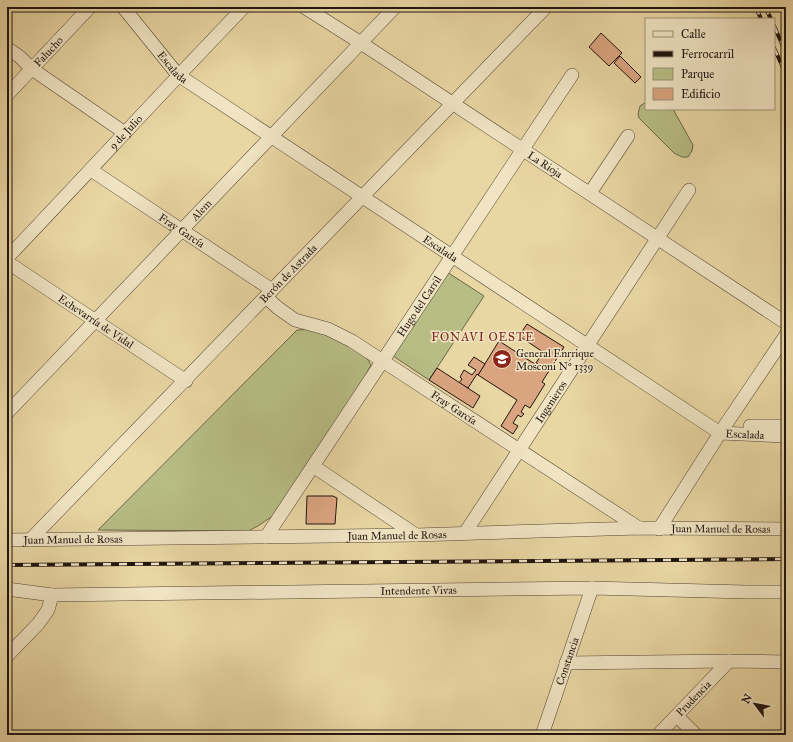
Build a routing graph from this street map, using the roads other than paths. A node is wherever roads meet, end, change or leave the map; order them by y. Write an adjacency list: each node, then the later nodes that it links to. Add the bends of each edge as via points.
1 (90, 7): 9 (street, Falucho)
2 (123, 7): 10 (street, Escalada)
3 (244, 7): 10 (street, 9 de Julio)
4 (304, 7): 7 (street, La Rioja)
5 (395, 7): 7 (street, Alem)
6 (538, 9): 13 (street, Berón de Astrada)
7 (361, 42): 13 (street, La Rioja); 15 (street, Alem)
8 (7, 48): 9 (street)
9 (32, 69): 12 (street, Falucho); 14 (street)
10 (178, 75): 14 (street, 9 de Julio); 15 (street, Escalada)
11 (572, 75): 17 (street, Hugo del Carril)
12 (7, 95)
13 (453, 104): 17 (street, La Rioja); 21 (street, Berón de Astrada)
14 (125, 133): 18 (street, 9 de Julio)
15 (272, 136): 21 (street, Escalada); 22 (street, Alem)
16 (628, 136): 20 (street)
17 (522, 149): 20 (street, La Rioja); 24 (street, Hugo del Carril)
18 (91, 170): 22 (street, Fray García); 25 (street, 9 de Julio)
19 (689, 190): 23 (street, Ingenieros)
20 (590, 193): 23 (street, La Rioja)
21 (363, 197): 24 (street, Escalada); 27 (street, Berón de Astrada)
22 (182, 230): 27 (street, Fray García); 28 (street, Alem)
23 (658, 238): 29 (street, La Rioja); 31 (street, Ingenieros)
24 (452, 256): 31 (street, Escalada); 32 (street, Hugo del Carril)
25 (7, 258)
26 (7, 262): 28 (street, Echevarría de Vidal)
27 (269, 294): 32 (street, Fray García, via 278,308 295,320 328,329 352,341); 33 (street, Berón de Astrada)
28 (95, 320): 33 (street, Echevarría de Vidal); 34 (street, Alem)
29 (786, 323)
30 (786, 336): 36 (street)
31 (588, 346): 36 (street, Escalada); 38 (street, Ingenieros)
32 (382, 362): 38 (street, Fray García); 39 (street, Hugo del Carril)
33 (186, 381): 47 (street, Berón de Astrada)
34 (7, 413)
35 (786, 426): 36 (street, Escalada)
36 (723, 430): 37 (street, Escalada); 41 (street)
37 (786, 436)
38 (519, 450): 40 (street, Fray García); 43 (street, Ingenieros)
39 (313, 466): 44 (street); 45 (street, Hugo del Carril)
40 (639, 528): 41 (street, Juan Manuel de Rosas); 43 (street, Juan Manuel de Rosas)
41 (659, 529): 42 (street, Juan Manuel de Rosas)
42 (786, 529)
43 (465, 533): 44 (street, Juan Manuel de Rosas)
44 (416, 535): 45 (street, Juan Manuel de Rosas)
45 (266, 537): 47 (street, Juan Manuel de Rosas)
46 (7, 540): 47 (street, Juan Manuel de Rosas)
47 (30, 540)
48 (592, 588): 50 (street, Intendente Vivas); 51 (street, Intendente Vivas); 55 (street, Constancia)
49 (7, 589): 51 (street)
50 (786, 592)
51 (52, 596): 52 (street, via 48,610 38,624)
52 (7, 656)
53 (729, 661): 54 (street); 55 (street); 56 (street, Prudencia)
54 (786, 662)
55 (566, 663): 57 (street, Constancia)
56 (676, 716): 58 (street, Prudencia); 59 (street)
57 (542, 735)
58 (658, 735)
59 (696, 735)

